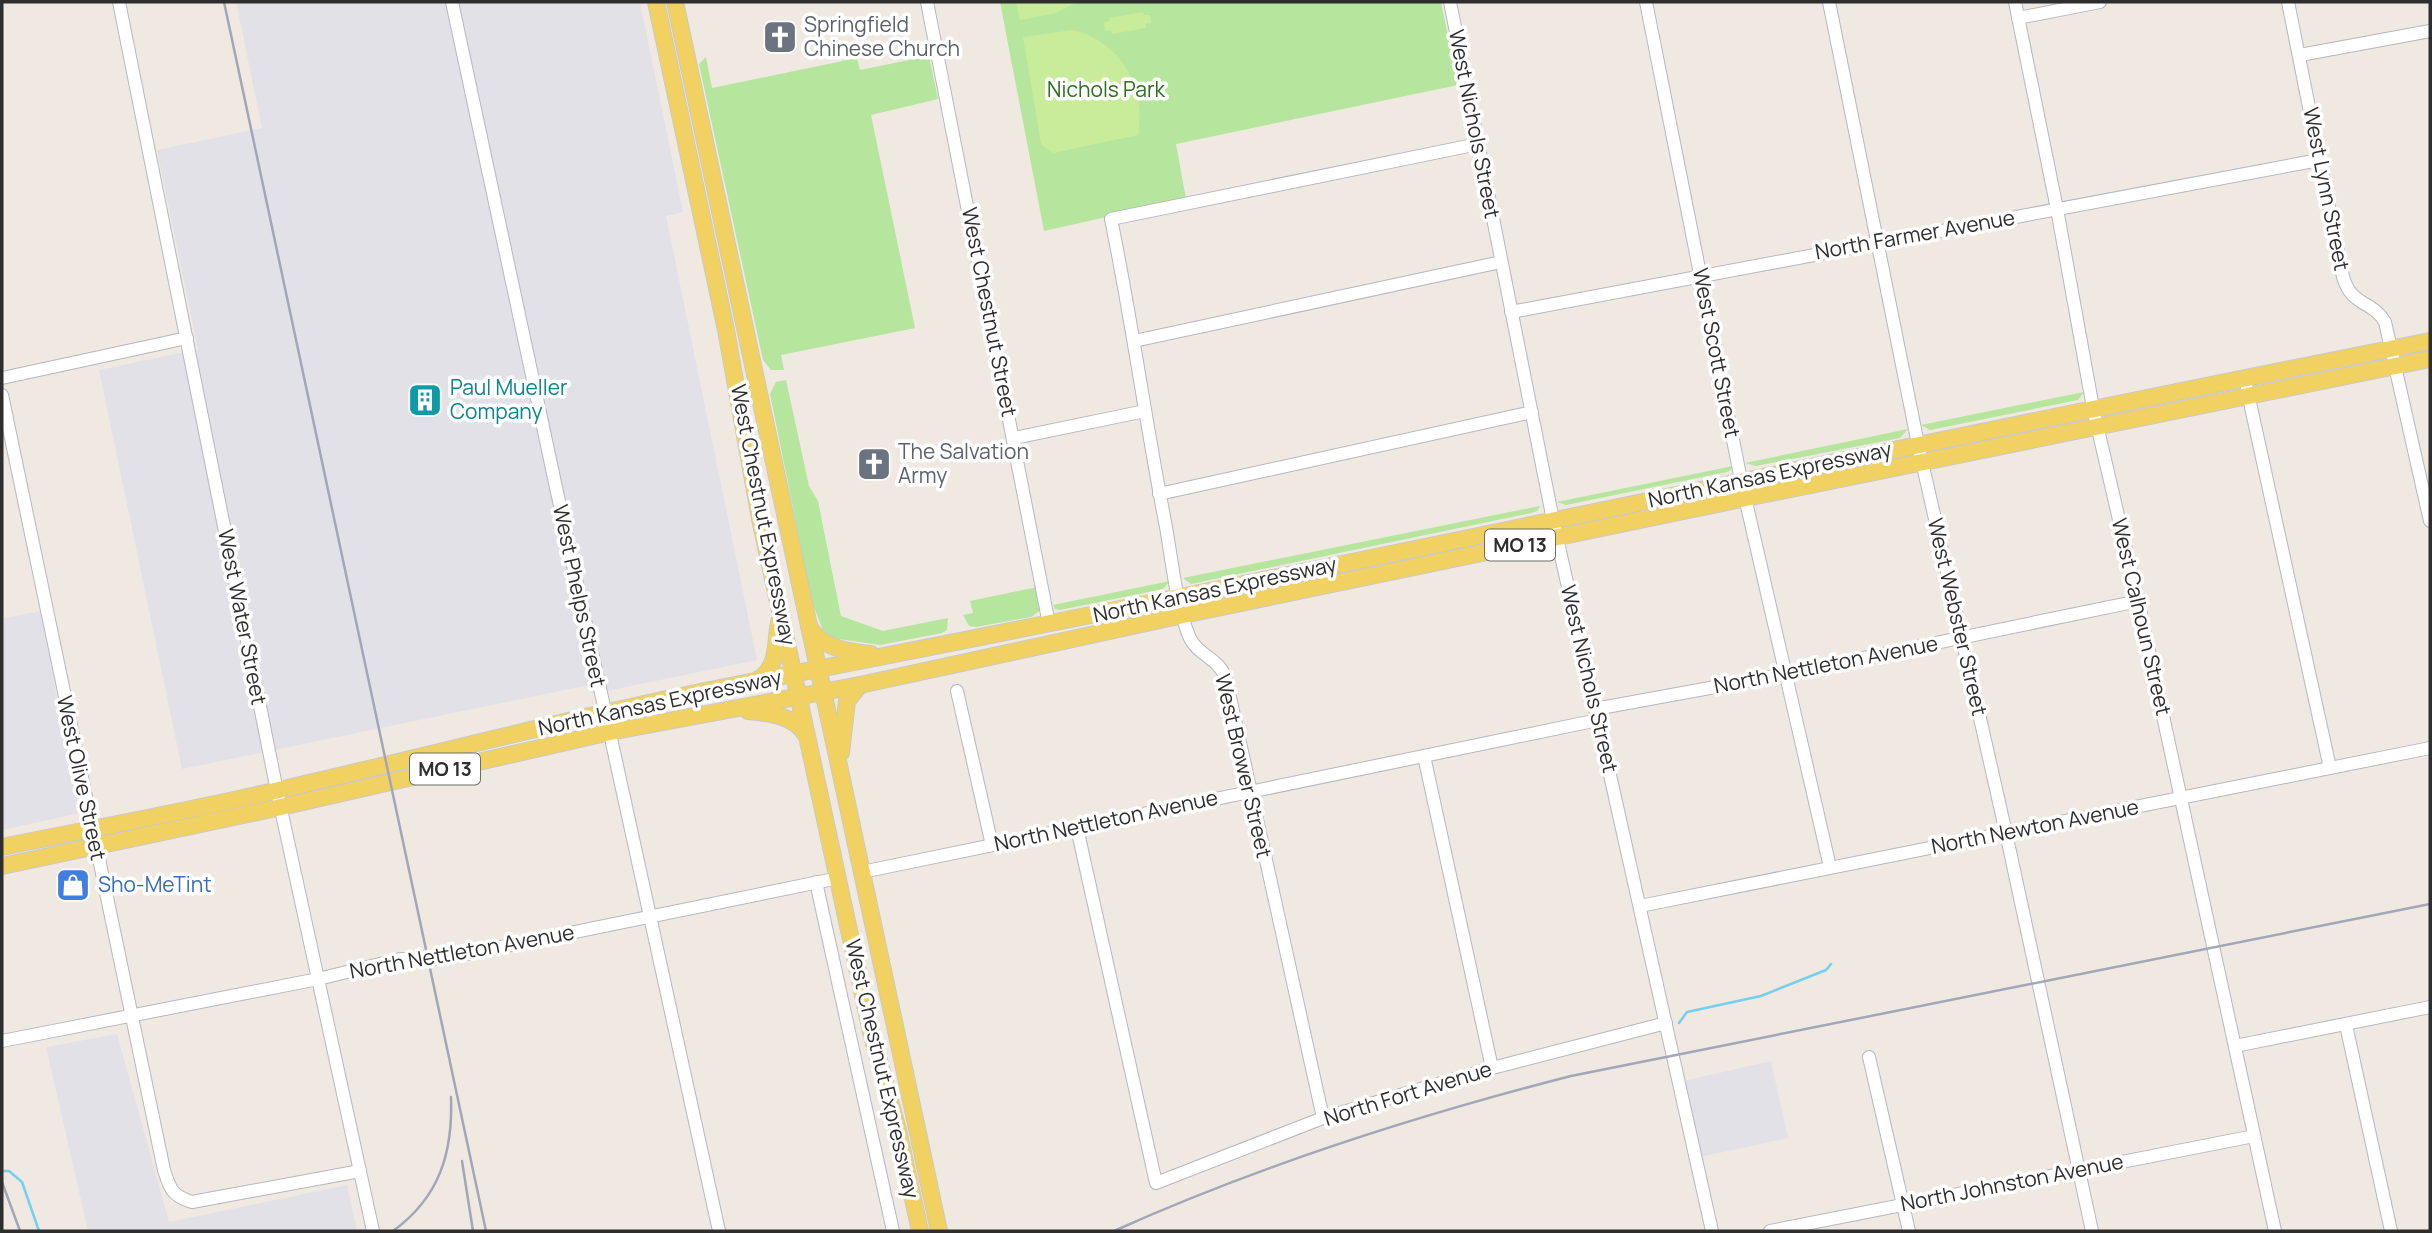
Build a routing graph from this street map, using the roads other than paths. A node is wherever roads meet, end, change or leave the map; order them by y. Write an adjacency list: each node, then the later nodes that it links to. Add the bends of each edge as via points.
1 (119, 2): 22 (street, West Water Street)
2 (452, 2): 62 (street, West Phelps Street)
3 (656, 2): 47 (main road, West Chestnut Expressway)
4 (675, 2): 50 (main road, West Chestnut Expressway)
5 (927, 2): 36 (street, West Chestnut Street)
6 (1450, 2): 15 (street, West Nichols Street)
7 (1646, 2): 20 (street, West Scott Street)
8 (1829, 2): 18 (street, West Webster Street)
9 (2015, 2): 12 (street, West Calhoun Street)
10 (2100, 2): 12 (street)
11 (2288, 2): 14 (street, West Lynn Street)
12 (2018, 18): 17 (street, West Calhoun Street)
13 (2430, 30): 14 (street)
14 (2300, 55): 16 (street, West Lynn Street)
15 (1478, 144): 19 (street, West Nichols Street); 23 (street, West Brower Street, via 1111,219)
16 (2319, 160): 17 (street, North Farmer Avenue); 25 (street, West Lynn Street, via 2345,285 2353,297 2381,315)
17 (2057, 209): 18 (street, North Farmer Avenue); 32 (street, West Calhoun Street)
18 (1878, 242): 20 (street, North Farmer Avenue); 37 (street, West Webster Street)
19 (1501, 262): 21 (street, West Nichols Street); 23 (street)
20 (1700, 275): 21 (street, North Farmer Avenue); 39 (street, West Scott Street)
21 (1511, 312): 34 (street, West Nichols Street)
22 (187, 338): 28 (street); 70 (street, West Water Street)
23 (1134, 341): 33 (street, West Brower Street)
24 (2430, 341): 25 (main road, North Kansas Expressway / MO 13)
25 (2390, 349): 27 (street, West Lynn Street); 29 (main road, North Kansas Expressway / MO 13)
26 (2430, 359): 27 (main road, North Kansas Expressway / MO 13)
27 (2394, 367): 31 (main road, North Kansas Expressway / MO 13); 43 (street, West Lynn Street)
28 (2, 378)
29 (2245, 378): 31 (street); 32 (main road, North Kansas Expressway / MO 13)
30 (2, 395): 75 (street, West Olive Street)
31 (2249, 395): 35 (main road, North Kansas Expressway / MO 13); 68 (street)
32 (2093, 408): 35 (street, West Calhoun Street); 37 (main road, North Kansas Expressway / MO 13)
33 (1145, 411): 36 (street); 40 (street, West Brower Street)
34 (1532, 412): 40 (street); 42 (street, West Nichols Street)
35 (2097, 425): 38 (main road, North Kansas Expressway / MO 13); 46 (street, West Calhoun Street)
36 (1014, 438): 49 (street, West Chestnut Street)
37 (1918, 444): 38 (street, West Webster Street); 39 (main road, North Kansas Expressway / MO 13)
38 (1922, 462): 41 (main road, North Kansas Expressway / MO 13); 51 (street, West Webster Street)
39 (1741, 480): 41 (street, West Scott Street); 42 (main road, North Kansas Expressway / MO 13)
40 (1159, 494): 45 (street, West Brower Street)
41 (1745, 498): 44 (main road, North Kansas Expressway / MO 13); 55 (street, West Scott Street)
42 (1553, 520): 44 (street, West Nichols Street); 45 (main road, North Kansas Expressway / MO 13)
43 (2430, 521)
44 (1557, 538): 48 (main road, North Kansas Expressway / MO 13); 63 (street, West Nichols Street)
45 (1180, 597): 48 (street, West Brower Street); 49 (main road, North Kansas Expressway / MO 13)
46 (2138, 601): 51 (street, North Nettleton Avenue); 72 (street, West Calhoun Street)
47 (781, 609): 54 (main road, West Chestnut Expressway); 56 (main road, via 774,660)
48 (1183, 615): 57 (main road, North Kansas Expressway / MO 13); 71 (street, West Brower Street, via 1194,644 1223,670)
49 (1049, 624): 52 (main road, North Kansas Expressway / MO 13)
50 (808, 625): 52 (main road, via 833,647); 53 (main road, West Chestnut Expressway)
51 (1962, 638): 55 (street, North Nettleton Avenue); 76 (street, West Webster Street)
52 (891, 655): 53 (main road, North Kansas Expressway / MO 13)
53 (818, 670): 54 (main road, North Kansas Expressway / MO 13); 59 (main road, West Chestnut Expressway)
54 (795, 674): 56 (main road, North Kansas Expressway / MO 13); 60 (main road, West Chestnut Expressway)
55 (1786, 674): 63 (street, North Nettleton Avenue); 81 (street, West Scott Street)
56 (757, 681): 62 (main road, North Kansas Expressway / MO 13)
57 (860, 685): 59 (main road, North Kansas Expressway / MO 13); 69 (main road, via 844,712)
58 (957, 691): 77 (street)
59 (823, 692): 60 (main road, North Kansas Expressway / MO 13); 69 (main road, West Chestnut Expressway)
60 (800, 696): 61 (main road, North Kansas Expressway / MO 13); 66 (main road, West Chestnut Expressway)
61 (721, 710): 64 (main road, North Kansas Expressway / MO 13); 66 (main road, via 789,719 801,726)
62 (605, 713): 64 (street, West Phelps Street); 70 (main road, North Kansas Expressway / MO 13)
63 (1597, 715): 67 (street, North Nettleton Avenue); 85 (street, West Nichols Street)
64 (610, 732): 73 (main road, North Kansas Expressway / MO 13); 86 (street, West Phelps Street)
65 (2430, 748): 68 (street, North Newton Avenue)
66 (811, 749): 83 (main road, West Chestnut Expressway)
67 (1424, 756): 71 (street, North Nettleton Avenue); 95 (street)
68 (2330, 768): 72 (street, North Newton Avenue)
69 (840, 773): 82 (main road, West Chestnut Expressway)
70 (277, 791): 73 (street, West Water Street); 75 (main road, North Kansas Expressway / MO 13)
71 (1250, 792): 74 (street, North Nettleton Avenue); 96 (street, West Brower Street)
72 (2181, 797): 76 (street, North Newton Avenue); 93 (street, West Calhoun Street)
73 (281, 807): 78 (main road, North Kansas Expressway / MO 13); 87 (street, West Water Street)
74 (1077, 828): 77 (street, North Nettleton Avenue); 96 (street, North Fort Avenue, via 1156,1183)
75 (91, 829): 78 (street, West Olive Street); 79 (main road, North Kansas Expressway / MO 13)
76 (2006, 833): 81 (street, North Newton Avenue); 99 (street, West Webster Street)
77 (992, 845): 82 (street, North Nettleton Avenue)
78 (95, 846): 80 (main road, North Kansas Expressway / MO 13); 89 (street, West Olive Street)
79 (2, 847)
80 (2, 866)
81 (1830, 867): 85 (street, North Newton Avenue)
82 (862, 872): 105 (main road, West Chestnut Expressway)
83 (839, 877): 84 (street, North Nettleton Avenue); 104 (main road, West Chestnut Expressway)
84 (816, 882): 86 (street, North Nettleton Avenue); 103 (street)
85 (1640, 906): 90 (street, West Nichols Street)
86 (651, 915): 87 (street, North Nettleton Avenue, via 449,957 400,959); 102 (street, West Phelps Street)
87 (318, 979): 89 (street, North Nettleton Avenue); 98 (street, West Water Street)
88 (2430, 1007): 91 (street)
89 (131, 1015): 92 (street, North Nettleton Avenue); 98 (street, West Olive Street, via 163,1170 178,1198 207,1200)
90 (1666, 1023): 95 (street, North Fort Avenue); 106 (street, West Nichols Street)
91 (2346, 1025): 93 (street); 111 (street)
92 (2, 1041)
93 (2235, 1046): 97 (street, West Calhoun Street)
94 (1869, 1057): 100 (street)
95 (1492, 1068): 96 (street, North Fort Avenue)
96 (1323, 1118)
97 (2255, 1136): 99 (street, North Johnston Avenue); 110 (street, West Calhoun Street)
98 (360, 1171): 101 (street, West Water Street)
99 (2079, 1171): 100 (street, North Johnston Avenue); 109 (street, West Webster Street)
100 (1903, 1204): 107 (street, North Johnston Avenue); 108 (street)
101 (373, 1231)
102 (719, 1231)
103 (894, 1231)
104 (920, 1231)
105 (939, 1231)
106 (1713, 1231)
107 (1770, 1231)
108 (1909, 1231)
109 (2092, 1231)
110 (2276, 1231)
111 (2391, 1231)

